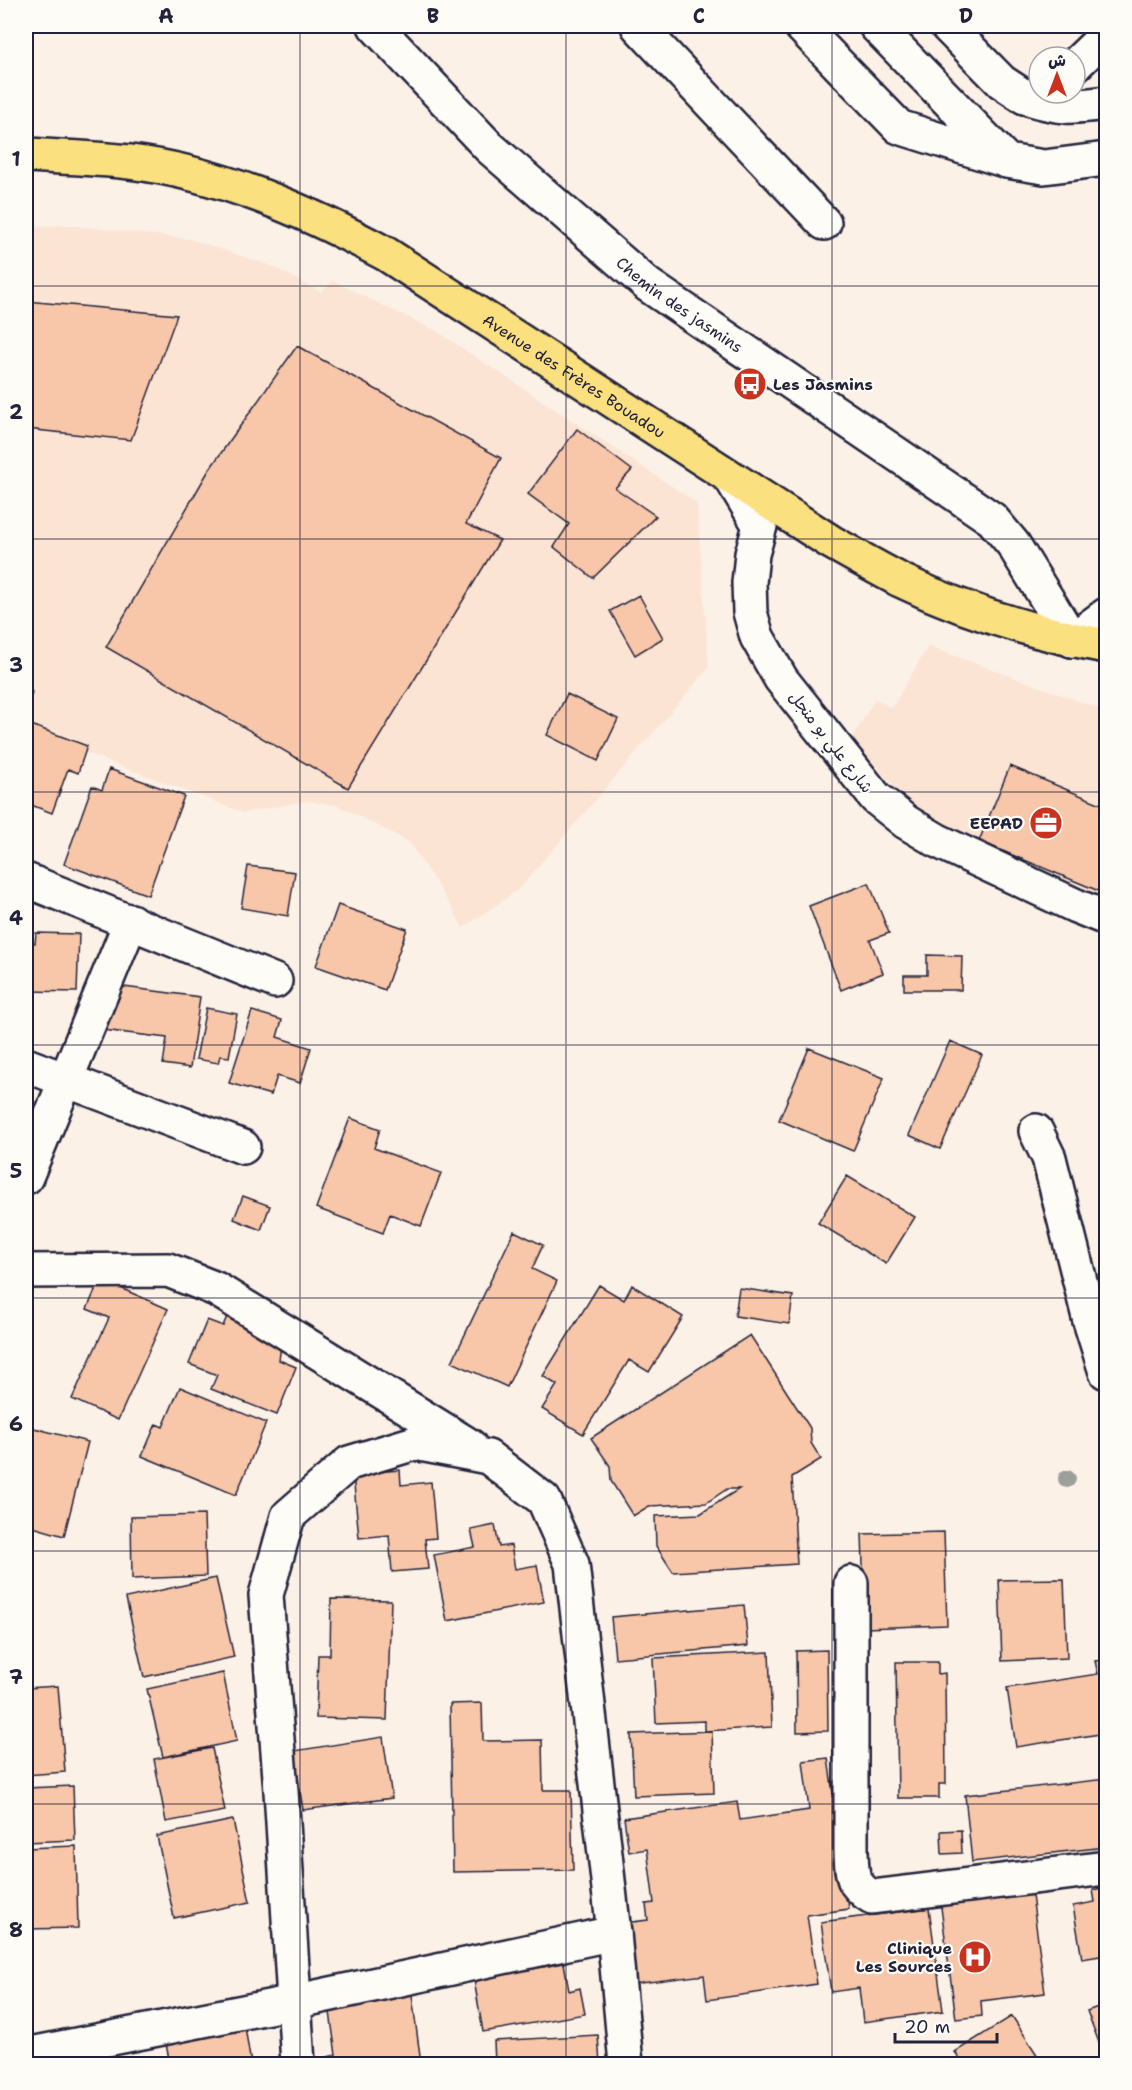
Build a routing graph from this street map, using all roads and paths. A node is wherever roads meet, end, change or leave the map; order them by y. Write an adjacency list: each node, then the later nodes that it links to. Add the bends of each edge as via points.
1 (375, 26): 17 (street, Chemin des jasmins, via 489,147 648,285 992,519 1013,544)
2 (638, 26): 14 (street)
3 (801, 26): 13 (street, via 899,127)
4 (876, 26): 13 (street)
5 (947, 26): 8 (street, via 1002,82)
6 (1107, 35): 7 (street)
7 (1087, 54)
8 (1027, 92)
9 (1107, 103): 10 (street)
10 (1053, 105)
11 (26, 155): 15 (main road, Avenue des Frères Bouadou, via 132,163 195,175 250,192 342,230 386,254)
12 (1107, 159): 13 (street, via 1044,167)
13 (1007, 161)
14 (824, 223)
15 (731, 478): 17 (main road, Avenue des Frères Bouadou, via 831,543 901,580 960,606); 20 (street, شارع علي بو منجل, via 760,526 749,584 750,612 757,638 781,679 876,798 906,822 938,840)
16 (1107, 615): 17 (street)
17 (1072, 640): 18 (main road, Avenue des Frères Bouadou)
18 (1107, 646)
19 (26, 880): 21 (street)
20 (1107, 918)
21 (130, 921): 22 (street); 24 (street)
22 (275, 981)
23 (26, 1065): 24 (street)
24 (66, 1079): 26 (street); 27 (street)
25 (1036, 1131): 29 (street, via 1049,1158 1090,1321)
26 (243, 1146)
27 (26, 1177)
28 (26, 1271): 30 (street, via 168,1270 216,1289)
29 (1107, 1372)
30 (488, 1457): 33 (street, via 544,1500 572,1564); 34 (street, via 415,1443 349,1463 288,1516 266,1595)
31 (852, 1583): 32 (street, via 852,1873 859,1889 872,1897)
32 (1107, 1868)
33 (614, 1933): 34 (street); 37 (street)
34 (294, 2002): 35 (street); 36 (street)
35 (26, 2055)
36 (298, 2064)
37 (626, 2064)

